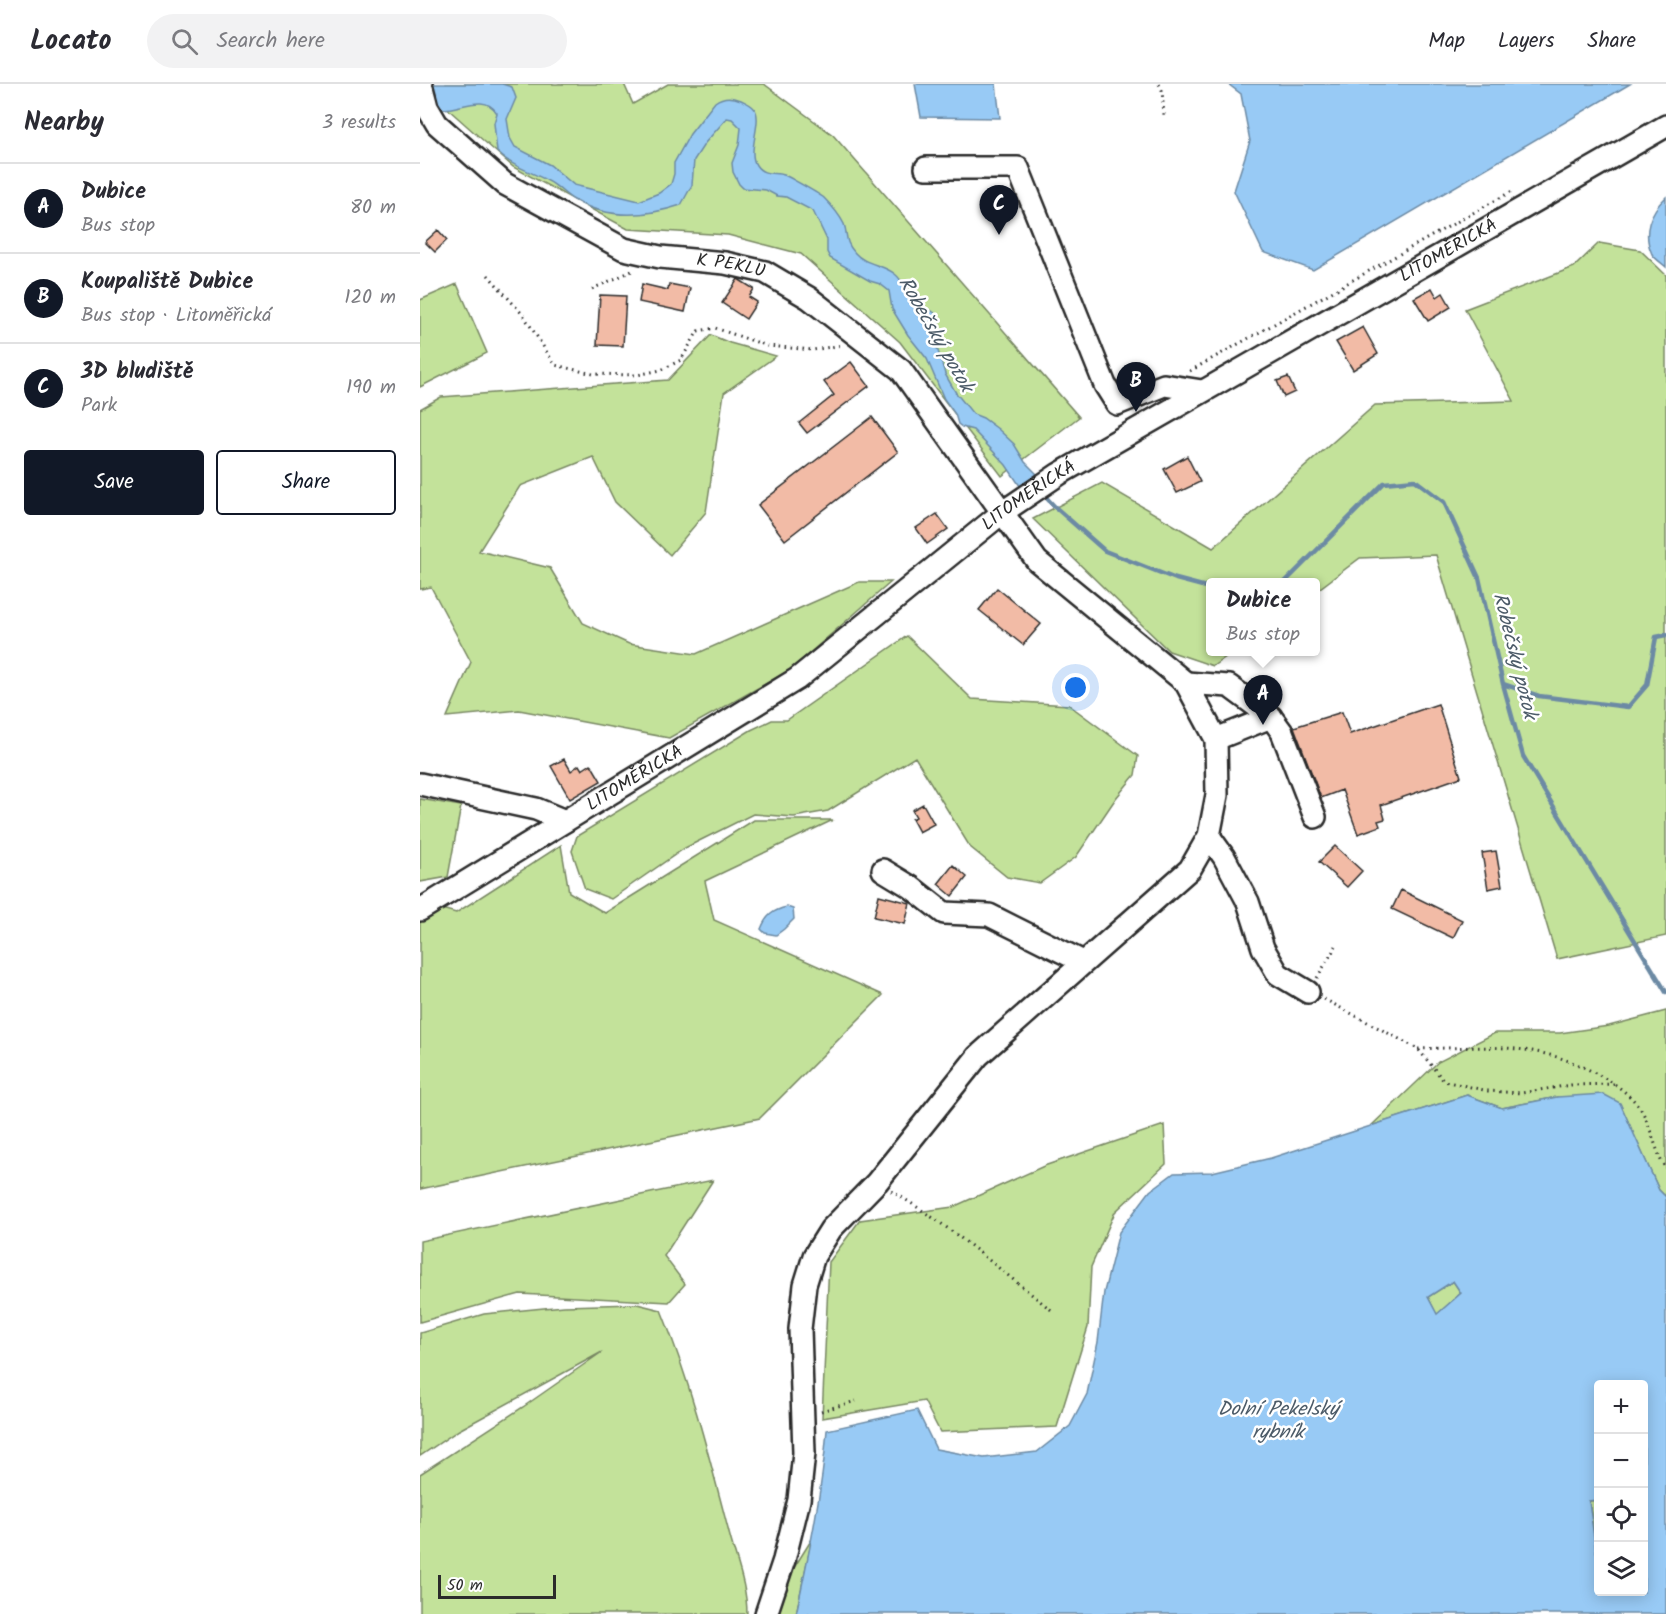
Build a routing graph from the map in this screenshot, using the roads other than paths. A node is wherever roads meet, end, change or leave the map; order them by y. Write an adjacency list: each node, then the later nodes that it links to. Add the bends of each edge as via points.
1 (421, 84): 5 (street, K PEKLU, via 437,124 505,184 624,249 765,272 809,298 901,370)
2 (1666, 126): 4 (street, LITOMĚŘICKÁ)
3 (926, 168): 4 (street, via 1018,168 1105,385 1117,404 1164,385)
4 (1202, 391): 5 (street, LITOMĚŘICKÁ)
5 (1010, 506): 6 (street, K PEKLU, via 1037,561); 11 (street, LITOMĚŘICKÁ, via 797,679)
6 (1186, 683): 7 (street, via 1229,686); 8 (street)
7 (1271, 717): 8 (street); 10 (street, via 1282,732)
8 (1216, 739): 12 (street, via 1216,795)
9 (420, 784): 11 (street, via 536,809)
10 (1316, 817)
11 (565, 821): 14 (street, LITOMĚŘICKÁ)
12 (1209, 836): 15 (street, via 1191,869); 16 (street, via 1248,902 1263,948 1278,974)
13 (883, 870): 15 (street, via 944,914 989,915)
14 (420, 910)
15 (1083, 962): 17 (street, via 978,1056 877,1182 831,1229 814,1256 805,1285 800,1329 804,1453 799,1500)
16 (1308, 992)
17 (766, 1614)

